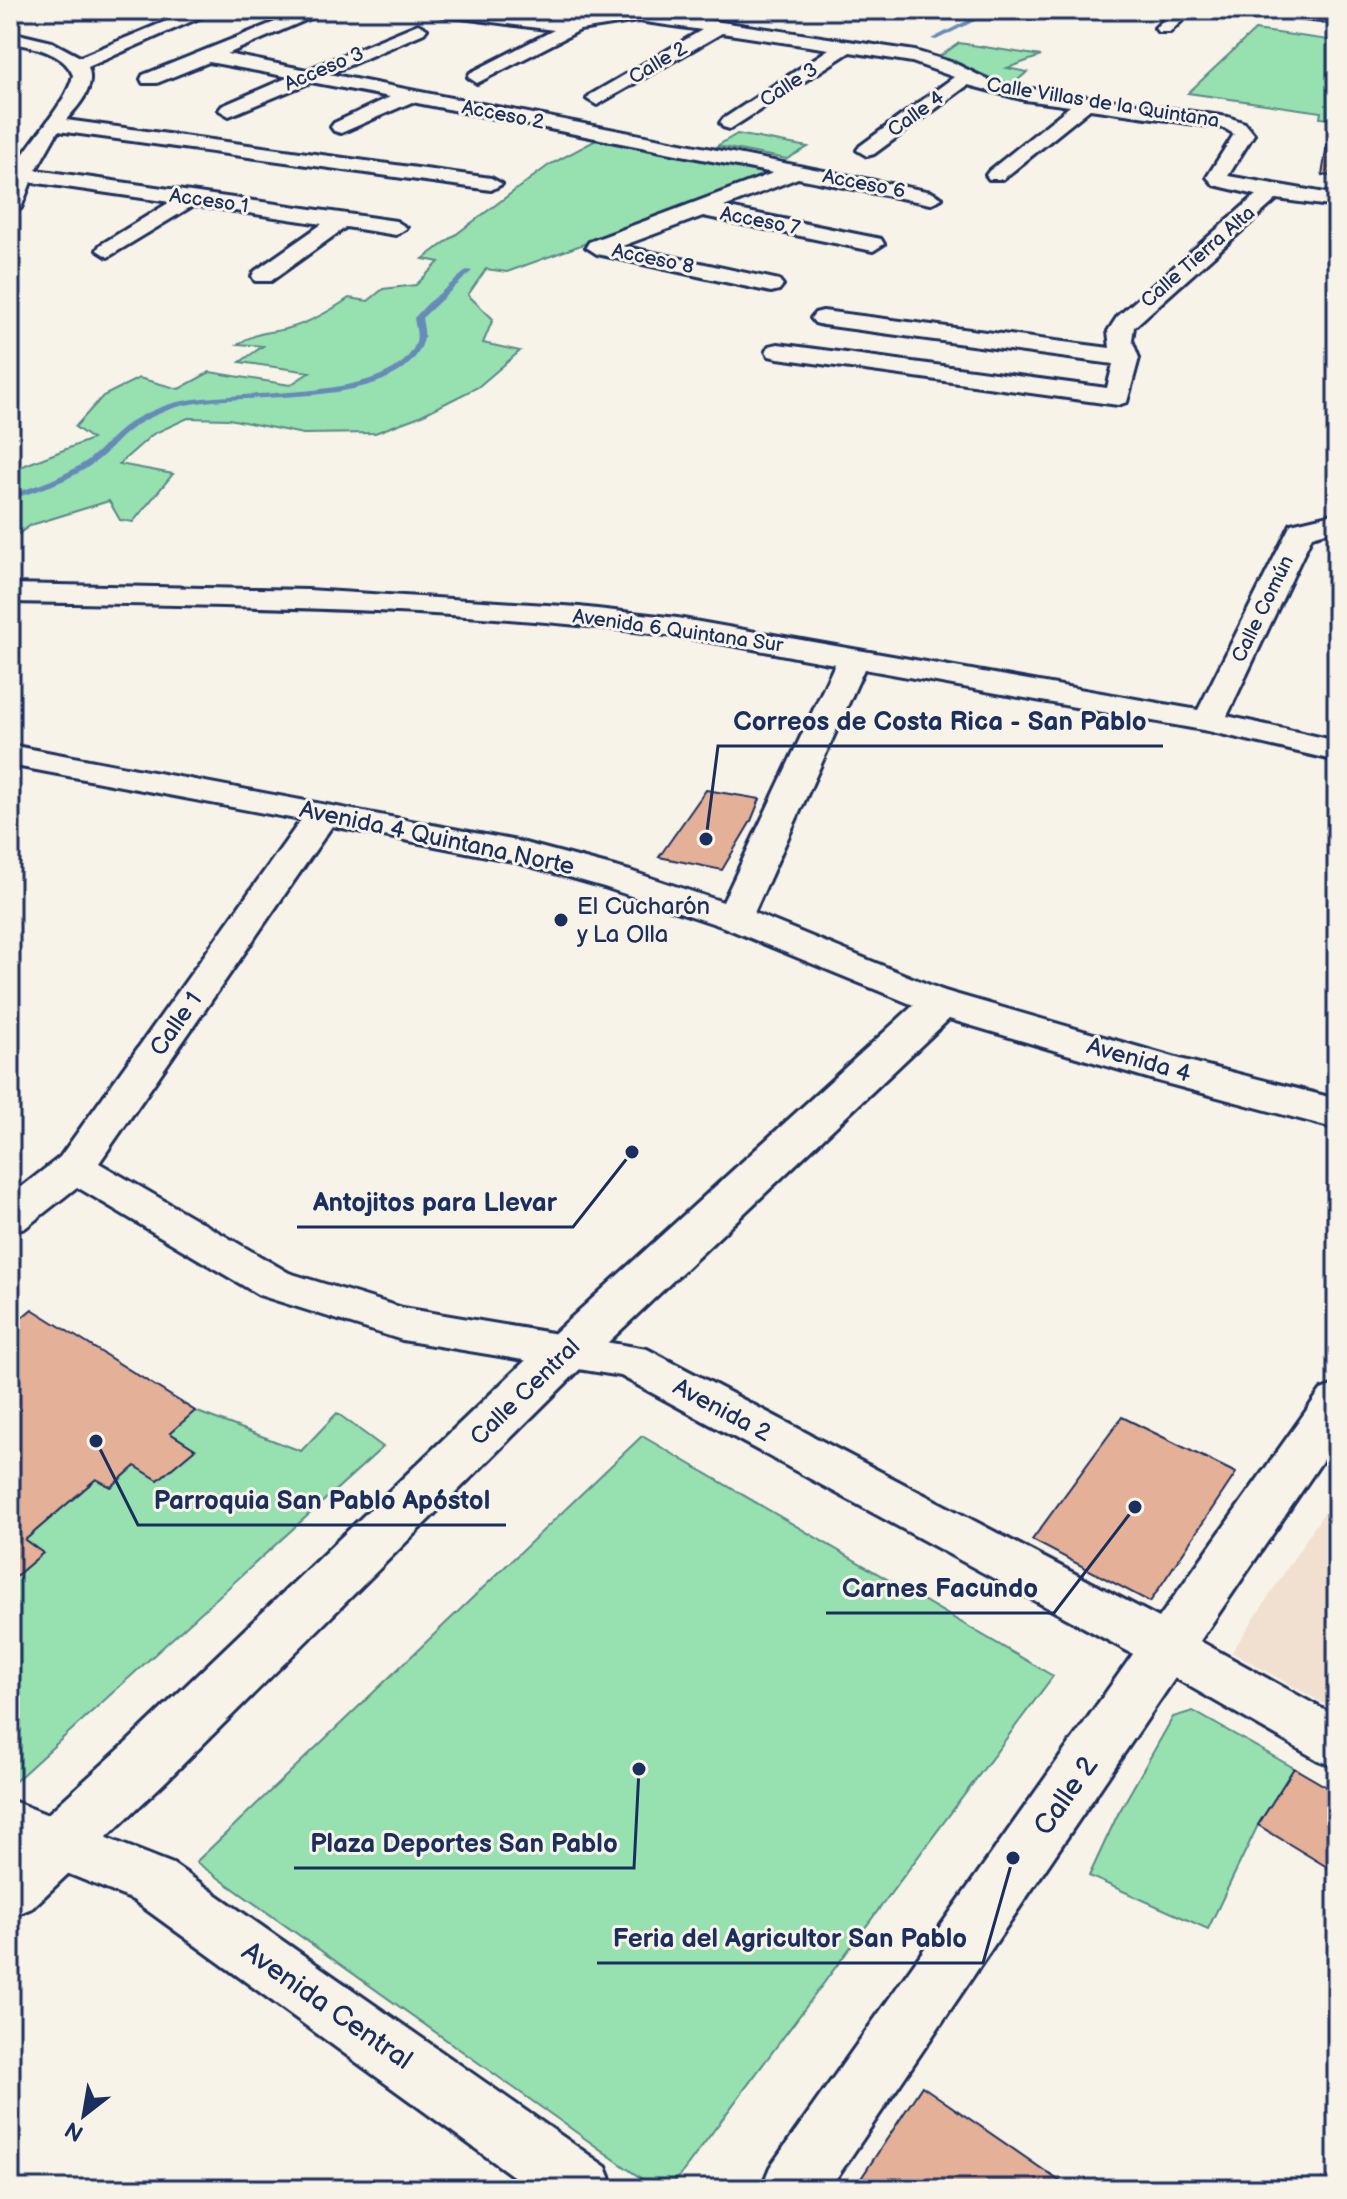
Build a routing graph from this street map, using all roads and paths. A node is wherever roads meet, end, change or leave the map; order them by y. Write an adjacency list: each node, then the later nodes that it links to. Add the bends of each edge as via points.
1 (208, 10): 15 (street)
2 (320, 10): 14 (street)
3 (438, 10): 6 (street, Calle Villas de la Quintana)
4 (1184, 10): 10 (street)
5 (1272, 10): 7 (street)
6 (511, 13): 8 (street, Calle Villas de la Quintana)
7 (1337, 18)
8 (576, 25): 9 (street, Calle Villas de la Quintana, via 635,15); 17 (street)
9 (719, 27): 13 (street, Calle Villas de la Quintana); 21 (street, Calle 2)
10 (1164, 28)
11 (418, 29): 16 (street, Acceso 3)
12 (10, 37): 15 (street, via 63,50)
13 (847, 46): 18 (street, Calle Villas de la Quintana, via 929,60); 25 (street, Calle 3)
14 (209, 56): 16 (street, Acceso 2); 19 (street)
15 (77, 65): 26 (street, via 83,78 80,90)
16 (307, 77): 20 (street, Acceso 2); 23 (street, Acceso 3)
17 (477, 77)
18 (965, 78): 22 (street, Calle Villas de la Quintana, via 1025,94); 29 (street, Calle 4)
19 (150, 79)
20 (408, 96): 24 (street, Acceso 2); 27 (street)
21 (597, 99)
22 (1087, 102): 32 (street); 34 (street, Calle Villas de la Quintana, via 1238,127 1244,134 1217,177)
23 (229, 110)
24 (514, 117): 28 (street); 30 (street, Acceso 2)
25 (730, 123)
26 (53, 124): 31 (street); 33 (street)
27 (341, 127)
28 (491, 129)
29 (867, 150)
30 (797, 171): 36 (street, Acceso 6); 39 (street, Acceso 7)
31 (21, 174): 35 (street, Acceso 1); 38 (street)
32 (996, 175)
33 (491, 184)
34 (1272, 192): 37 (street, Calle Villas de la Quintana); 48 (street, Calle Tierra Alta, via 1125,322 1119,341)
35 (191, 198): 40 (street, Acceso 1); 43 (street)
36 (931, 198)
37 (1337, 201)
38 (10, 208)
39 (701, 209): 42 (street, Acceso 7); 45 (street, Acceso 8, via 597,247)
40 (342, 220): 41 (street, Acceso 1); 44 (street)
41 (396, 228)
42 (873, 244)
43 (108, 250)
44 (263, 276)
45 (771, 285)
46 (823, 318): 48 (street)
47 (778, 351): 48 (street, via 1118,397)
48 (1127, 358)
49 (1337, 521): 52 (street, Calle Común, via 1301,530)
50 (10, 593): 51 (street, Avenida 6 Quintana Sur, via 308,599 548,614 677,627)
51 (854, 657): 52 (street, Avenida 6 Quintana Sur); 56 (street)
52 (1208, 721): 53 (street, Avenida 6 Quintana Sur)
53 (1337, 751)
54 (10, 755): 55 (street, Avenida 4 Quintana Norte)
55 (323, 814): 56 (street, Avenida 4 Quintana Norte, via 517,851); 59 (street, Calle 1)
56 (734, 918): 57 (street, Avenida 4 Quintana Norte)
57 (941, 1003): 58 (main road, Avenida 4); 61 (main road, Calle Central)
58 (1337, 1114)
59 (75, 1167): 60 (street, Calle 1); 61 (street, Avenida 2, via 274,1284 402,1324)
60 (10, 1218)
61 (566, 1352): 63 (street, Avenida 2, via 631,1361); 65 (main road, Calle Central, via 144,1764)
62 (1337, 1402): 63 (street, Calle 2)
63 (1168, 1648): 64 (street, Avenida 2); 68 (street, Calle 2)
64 (1337, 1744)
65 (34, 1834): 66 (main road, Calle Central); 67 (street, Avenida Central, via 153,1882)
66 (10, 1888)
67 (584, 2189)
68 (792, 2189)

